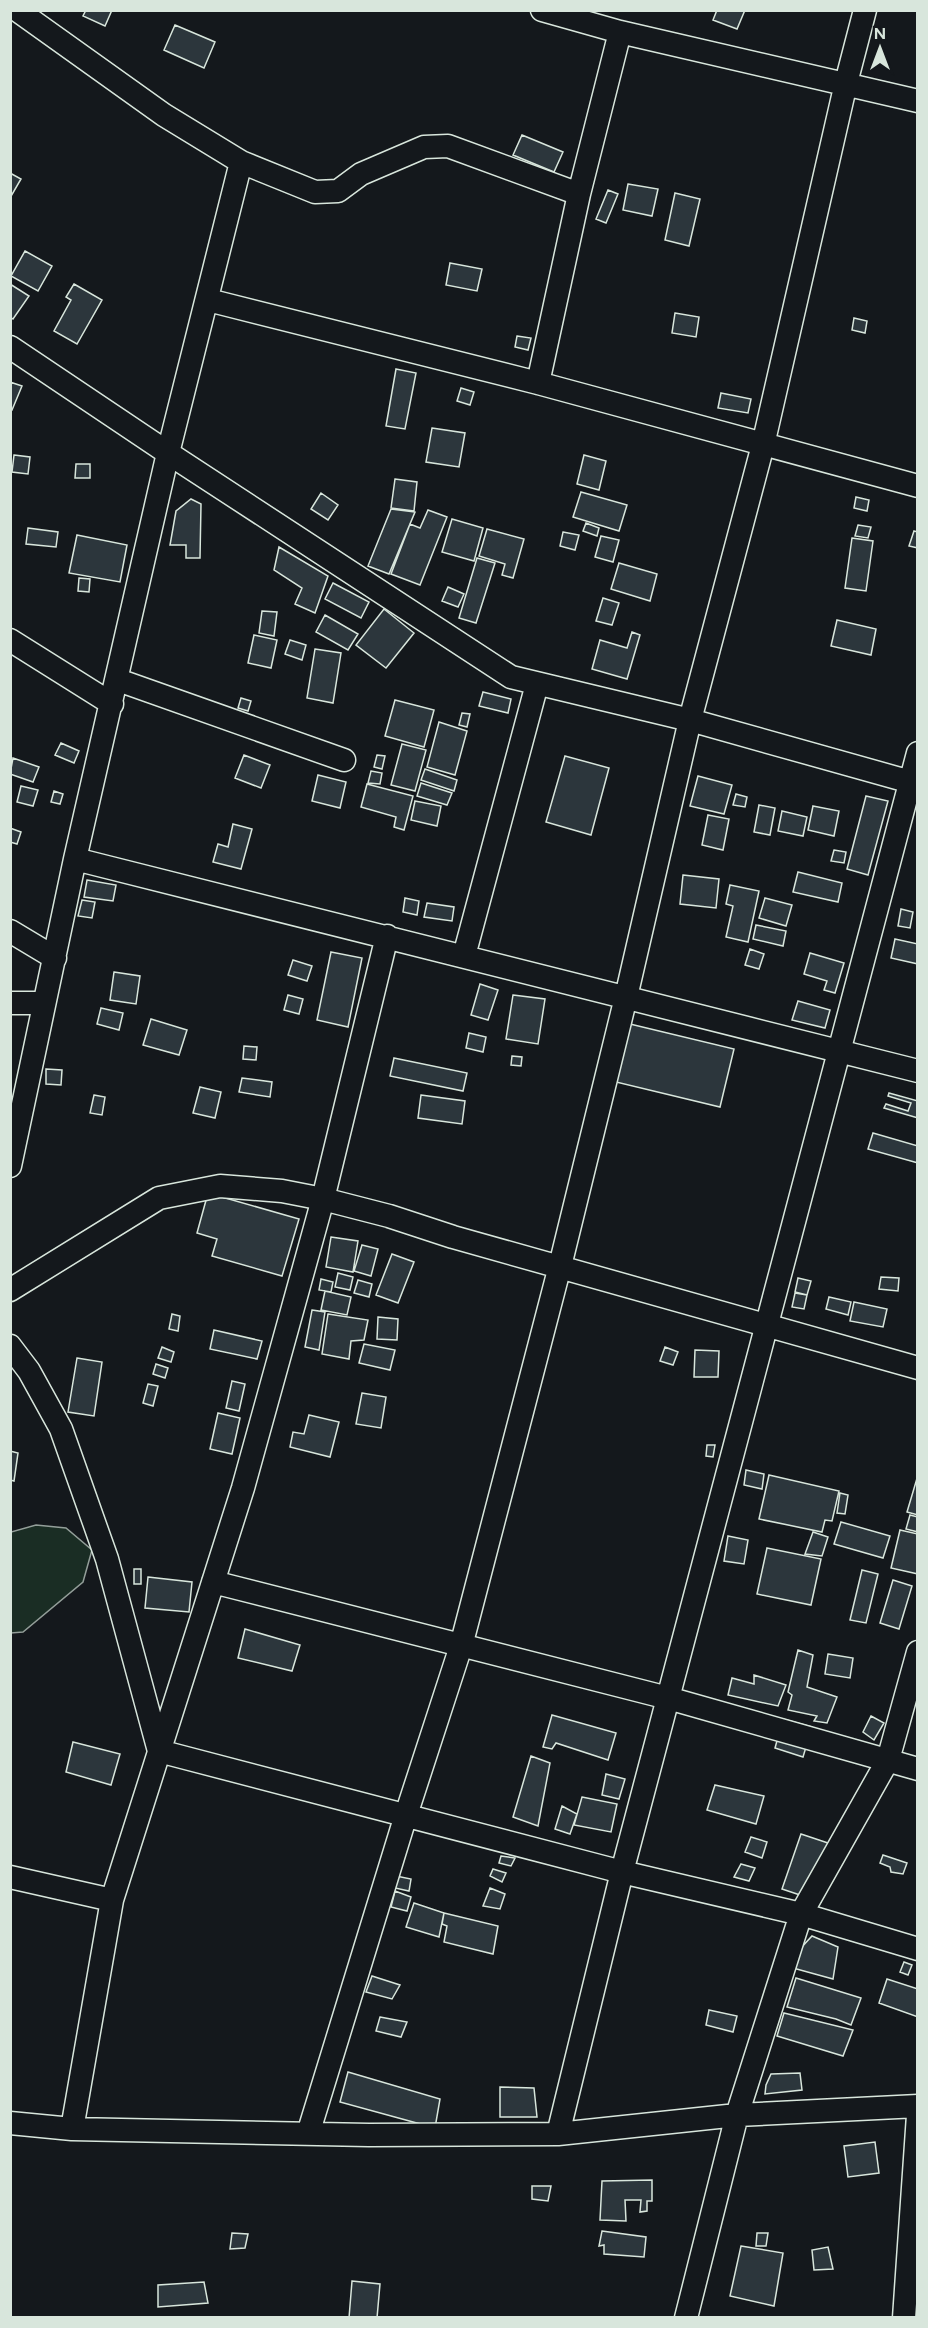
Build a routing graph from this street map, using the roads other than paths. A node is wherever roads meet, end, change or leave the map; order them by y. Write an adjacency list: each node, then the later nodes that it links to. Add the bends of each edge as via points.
1 (17, 10): 7 (street, via 164,116)
2 (543, 10): 4 (street)
3 (865, 10): 5 (street)
4 (620, 32): 5 (street); 8 (street)
5 (846, 83): 6 (street); 12 (street)
6 (918, 101)
7 (241, 162): 8 (street, via 315,192 338,191 361,174 424,147 448,146); 9 (street)
8 (579, 194): 11 (street)
9 (208, 300): 11 (street); 13 (street)
10 (10, 347): 13 (street)
11 (538, 382): 12 (street)
12 (763, 446): 14 (street); 19 (street)
13 (168, 453): 16 (street); 17 (street, via 487,663 511,677)
14 (918, 486)
15 (10, 640): 18 (street)
16 (118, 680): 18 (street); 21 (street)
17 (537, 684): 19 (street); 26 (street)
18 (112, 704): 23 (street)
19 (690, 720): 22 (street); 28 (street)
20 (918, 753): 22 (street)
21 (344, 760)
22 (914, 783): 31 (street)
23 (75, 859): 25 (street); 27 (street)
24 (10, 931): 27 (street)
25 (387, 936): 26 (street); 34 (street)
26 (464, 956): 28 (street)
27 (55, 958): 30 (street)
28 (626, 997): 31 (street); 35 (street)
29 (10, 1003): 30 (street)
30 (44, 1003): 33 (street)
31 (839, 1051): 32 (street); 37 (street)
32 (918, 1071)
33 (10, 1166)
34 (323, 1199): 35 (street); 36 (street, via 220,1186 159,1198); 40 (street)
35 (560, 1266): 37 (street); 41 (street)
36 (10, 1290)
37 (766, 1325): 39 (street); 43 (street)
38 (10, 1346): 44 (street, via 29,1371 61,1429 107,1559)
39 (918, 1368)
40 (213, 1582): 41 (street); 44 (street)
41 (461, 1646): 43 (street); 47 (street)
42 (918, 1652): 45 (street)
43 (668, 1698): 45 (street); 48 (street)
44 (159, 1751): 47 (street); 50 (street)
45 (888, 1760): 46 (street); 51 (street)
46 (918, 1769)
47 (406, 1815): 48 (street); 58 (street)
48 (622, 1872): 51 (street); 59 (street)
49 (10, 1877): 50 (street)
50 (112, 1900): 57 (street)
51 (801, 1914): 52 (street); 54 (street)
52 (918, 1949)
53 (918, 2106): 54 (street)
54 (737, 2115): 59 (street); 60 (street)
55 (918, 2115): 61 (street)
56 (10, 2123): 57 (street)
57 (72, 2129): 58 (street)
58 (308, 2134): 59 (street)
59 (558, 2134)
60 (686, 2318)
61 (904, 2318)

